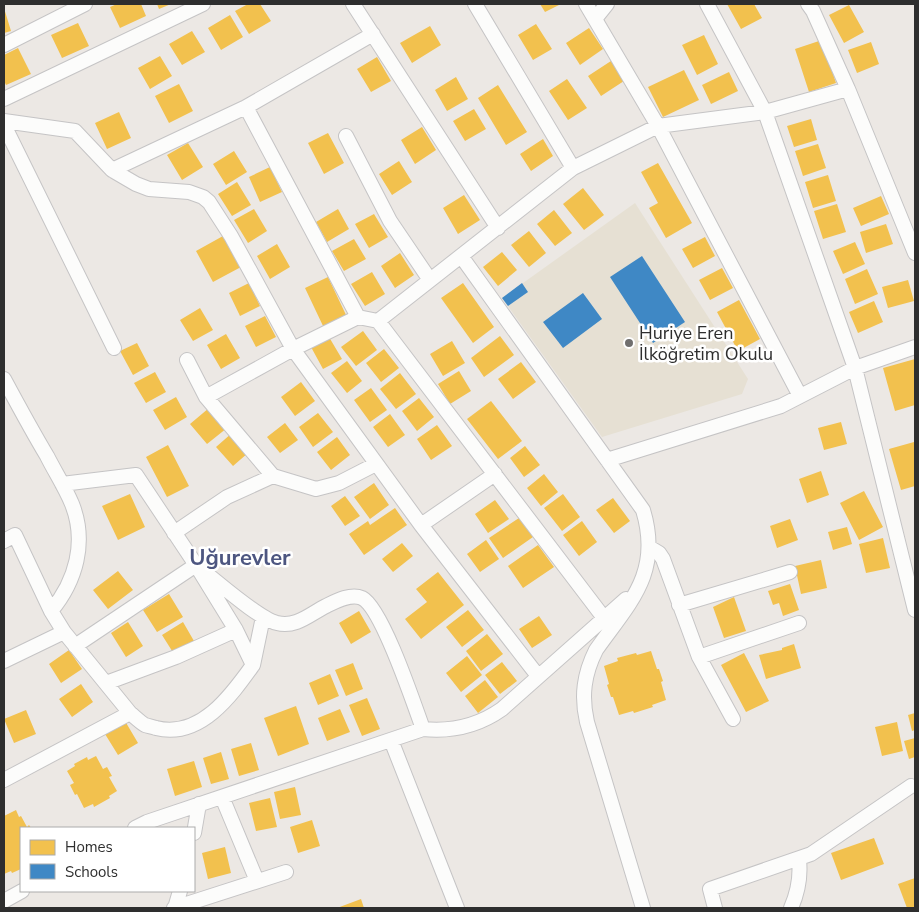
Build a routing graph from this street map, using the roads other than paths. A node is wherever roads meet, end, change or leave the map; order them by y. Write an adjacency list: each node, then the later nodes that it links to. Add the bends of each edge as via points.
1 (85, 4): 11 (street)
2 (203, 4): 13 (street)
3 (353, 4): 10 (street)
4 (475, 4): 20 (street)
5 (586, 4): 9 (street)
6 (608, 4): 9 (street)
7 (707, 4): 15 (street)
8 (808, 4): 12 (street)
9 (595, 19): 18 (street)
10 (373, 34): 14 (street); 22 (street)
11 (4, 45)
12 (848, 89): 15 (street); 23 (street)
13 (4, 99)
14 (246, 107): 21 (street); 26 (street)
15 (765, 112): 18 (street); 32 (street)
16 (4, 120): 21 (street, via 75,131)
17 (4, 125): 29 (street)
18 (658, 126): 20 (street); 34 (street)
19 (346, 136): 25 (street, via 390,220)
20 (573, 168): 22 (street)
21 (112, 170): 30 (street, via 149,189 189,192 209,202)
22 (498, 228): 24 (street)
23 (915, 253)
24 (461, 256): 25 (street); 36 (street)
25 (430, 280): 27 (street)
26 (358, 317): 27 (street); 30 (street)
27 (378, 321): 38 (street)
28 (915, 347): 32 (street)
29 (114, 348)
30 (293, 349): 35 (street); 37 (street)
31 (186, 360): 35 (street)
32 (855, 368): 34 (street); 49 (street)
33 (4, 379): 40 (street)
34 (800, 396): 36 (street, via 780,406)
35 (206, 397): 39 (street)
36 (607, 460): 44 (street, via 643,510)
37 (376, 464): 39 (street, via 339,483 316,489); 41 (street)
38 (495, 474): 41 (street); 52 (street)
39 (273, 476): 42 (street, via 227,497)
40 (62, 484): 42 (street, via 136,475); 50 (street, via 76,518 79,545 68,587)
41 (421, 525): 60 (street)
42 (174, 533): 45 (street)
43 (4, 541): 50 (street, via 15,535)
44 (649, 547): 47 (street); 48 (street, via 663,559)
45 (196, 565): 51 (street); 54 (street); 56 (street)
46 (790, 572): 48 (street)
47 (640, 588): 52 (street); 80 (street, via 596,650 583,698 587,722)
48 (679, 605): 57 (street)
49 (915, 610)
50 (51, 611): 55 (street)
51 (263, 617): 59 (street); 64 (street, via 279,624 295,623 349,596 364,599 388,636)
52 (604, 618): 60 (street)
53 (799, 623): 57 (street)
54 (236, 630): 59 (street); 61 (street)
55 (64, 632): 56 (street); 58 (street)
56 (75, 646): 61 (street)
57 (699, 657): 63 (street)
58 (4, 661)
59 (252, 665): 62 (street, via 215,711 191,727 166,730 145,725)
60 (538, 676): 64 (street, via 502,709 482,721 459,729)
61 (106, 683): 62 (street)
62 (130, 713): 66 (street)
63 (732, 719)
64 (423, 729): 65 (street)
65 (391, 740): 68 (street); 79 (street)
66 (4, 780)
67 (911, 786): 72 (street, via 824,847)
68 (222, 797): 69 (street); 74 (street)
69 (199, 804): 70 (street); 71 (street)
70 (137, 827)
71 (195, 827)
72 (799, 860): 81 (street, via 710,889); 82 (street, via 800,881)
73 (286, 872): 74 (street)
74 (257, 881): 78 (street)
75 (20, 892): 77 (street)
76 (180, 892): 78 (street)
77 (4, 901)
78 (175, 908)
79 (457, 908)
80 (644, 908)
81 (715, 908)
82 (791, 908)

